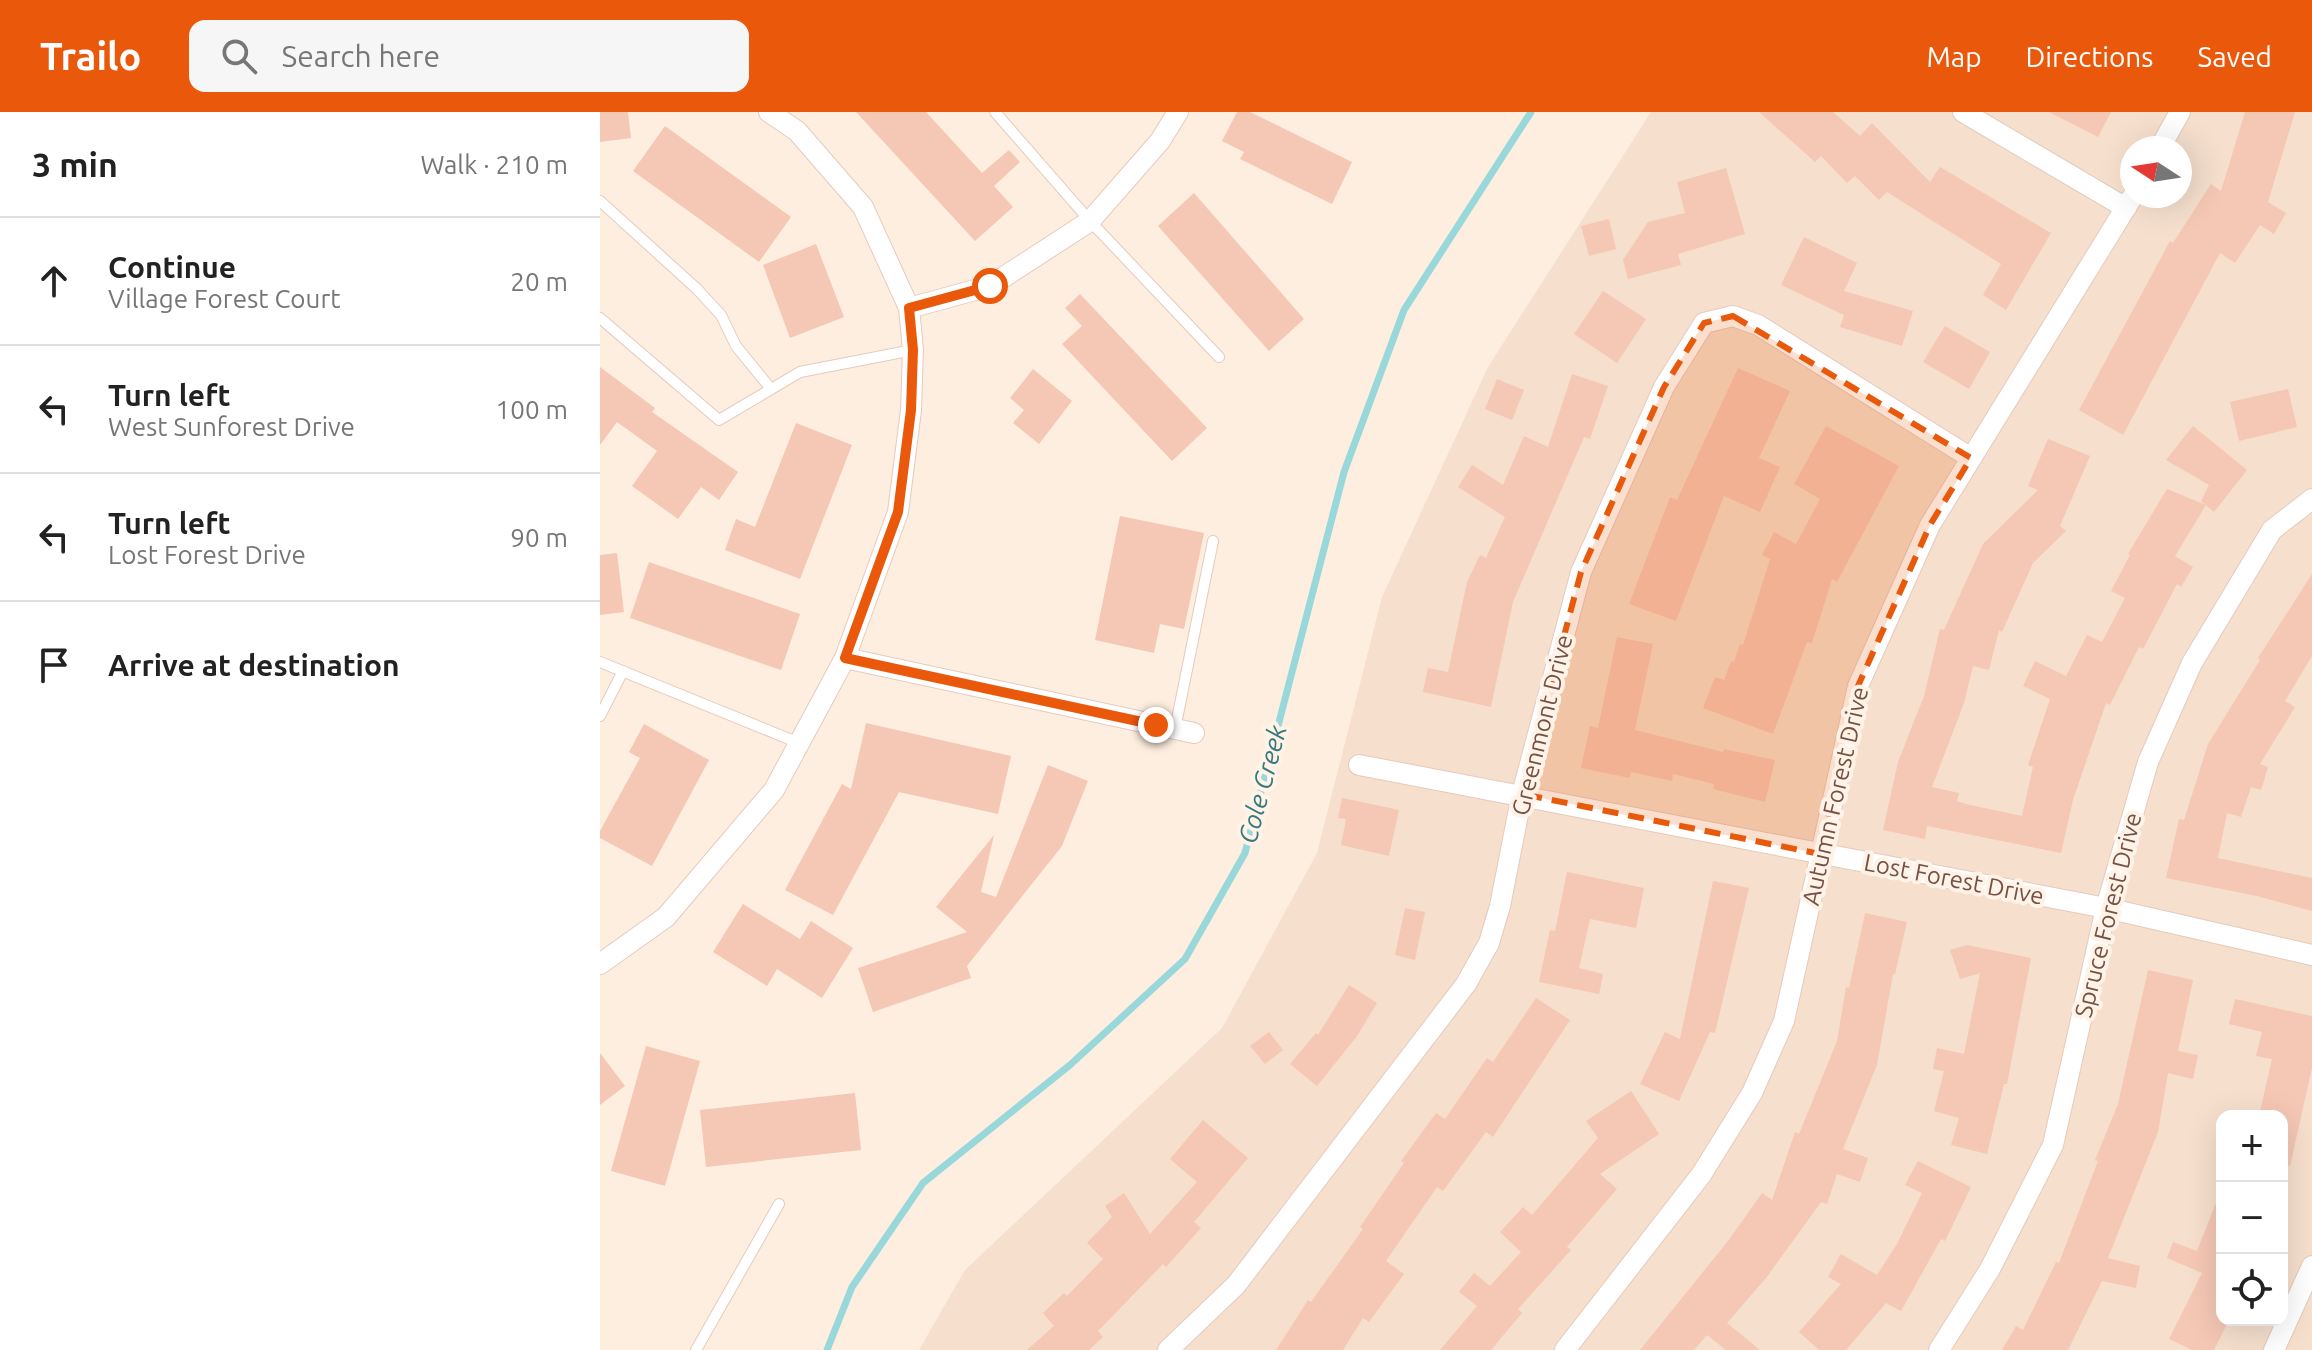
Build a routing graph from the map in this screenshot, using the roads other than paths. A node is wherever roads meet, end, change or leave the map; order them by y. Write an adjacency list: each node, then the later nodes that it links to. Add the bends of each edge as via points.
1 (769, 112): 11 (street, via 797,131 863,207)
2 (995, 112): 10 (lane)
3 (1178, 112): 10 (street, via 1160,141)
4 (1963, 112): 7 (street)
5 (2180, 112): 6 (street)
6 (2167, 136)
7 (2120, 197)
8 (600, 201): 15 (lane, via 721,315 736,346)
9 (2125, 208): 16 (street, Autumn Forest Drive)
10 (1090, 221): 11 (street, via 990,286); 14 (lane)
11 (909, 308): 13 (street)
12 (600, 318): 15 (lane, via 719,420)
13 (913, 350): 15 (lane, via 800,372); 19 (street, via 898,512)
14 (1219, 357)
15 (771, 389)
16 (1971, 458): 26 (street, Greenmont Drive, via 1758,325 1733,316 1704,323 1664,387 1581,572); 27 (street, Autumn Forest Drive, via 1930,525 1858,686)
17 (2312, 499): 28 (street, Spruce Forest Drive, via 2272,530 2192,663 2148,762)
18 (1213, 541): 23 (lane)
19 (845, 658): 23 (street); 24 (street)
20 (600, 662): 21 (lane)
21 (623, 671): 22 (lane); 24 (lane)
22 (600, 716)
23 (1185, 731)
24 (799, 743): 30 (street, via 774,790 666,917)
25 (1359, 765): 26 (street, Lost Forest Drive)
26 (1522, 794): 27 (street, Lost Forest Drive); 34 (street, Greenmont Drive, via 1500,906 1489,943 1466,984 1236,1285)
27 (1820, 854): 28 (street, Lost Forest Drive); 35 (street, Autumn Forest Drive, via 1784,1021 1752,1093 1701,1175)
28 (2106, 908): 29 (street, Lost Forest Drive); 36 (street, Spruce Forest Drive, via 2053,1145 1990,1269)
29 (2312, 955)
30 (600, 964)
31 (779, 1204): 33 (lane)
32 (2312, 1266): 37 (street)
33 (696, 1350)
34 (1168, 1350)
35 (1565, 1350)
36 (1939, 1350)
37 (2274, 1350)

